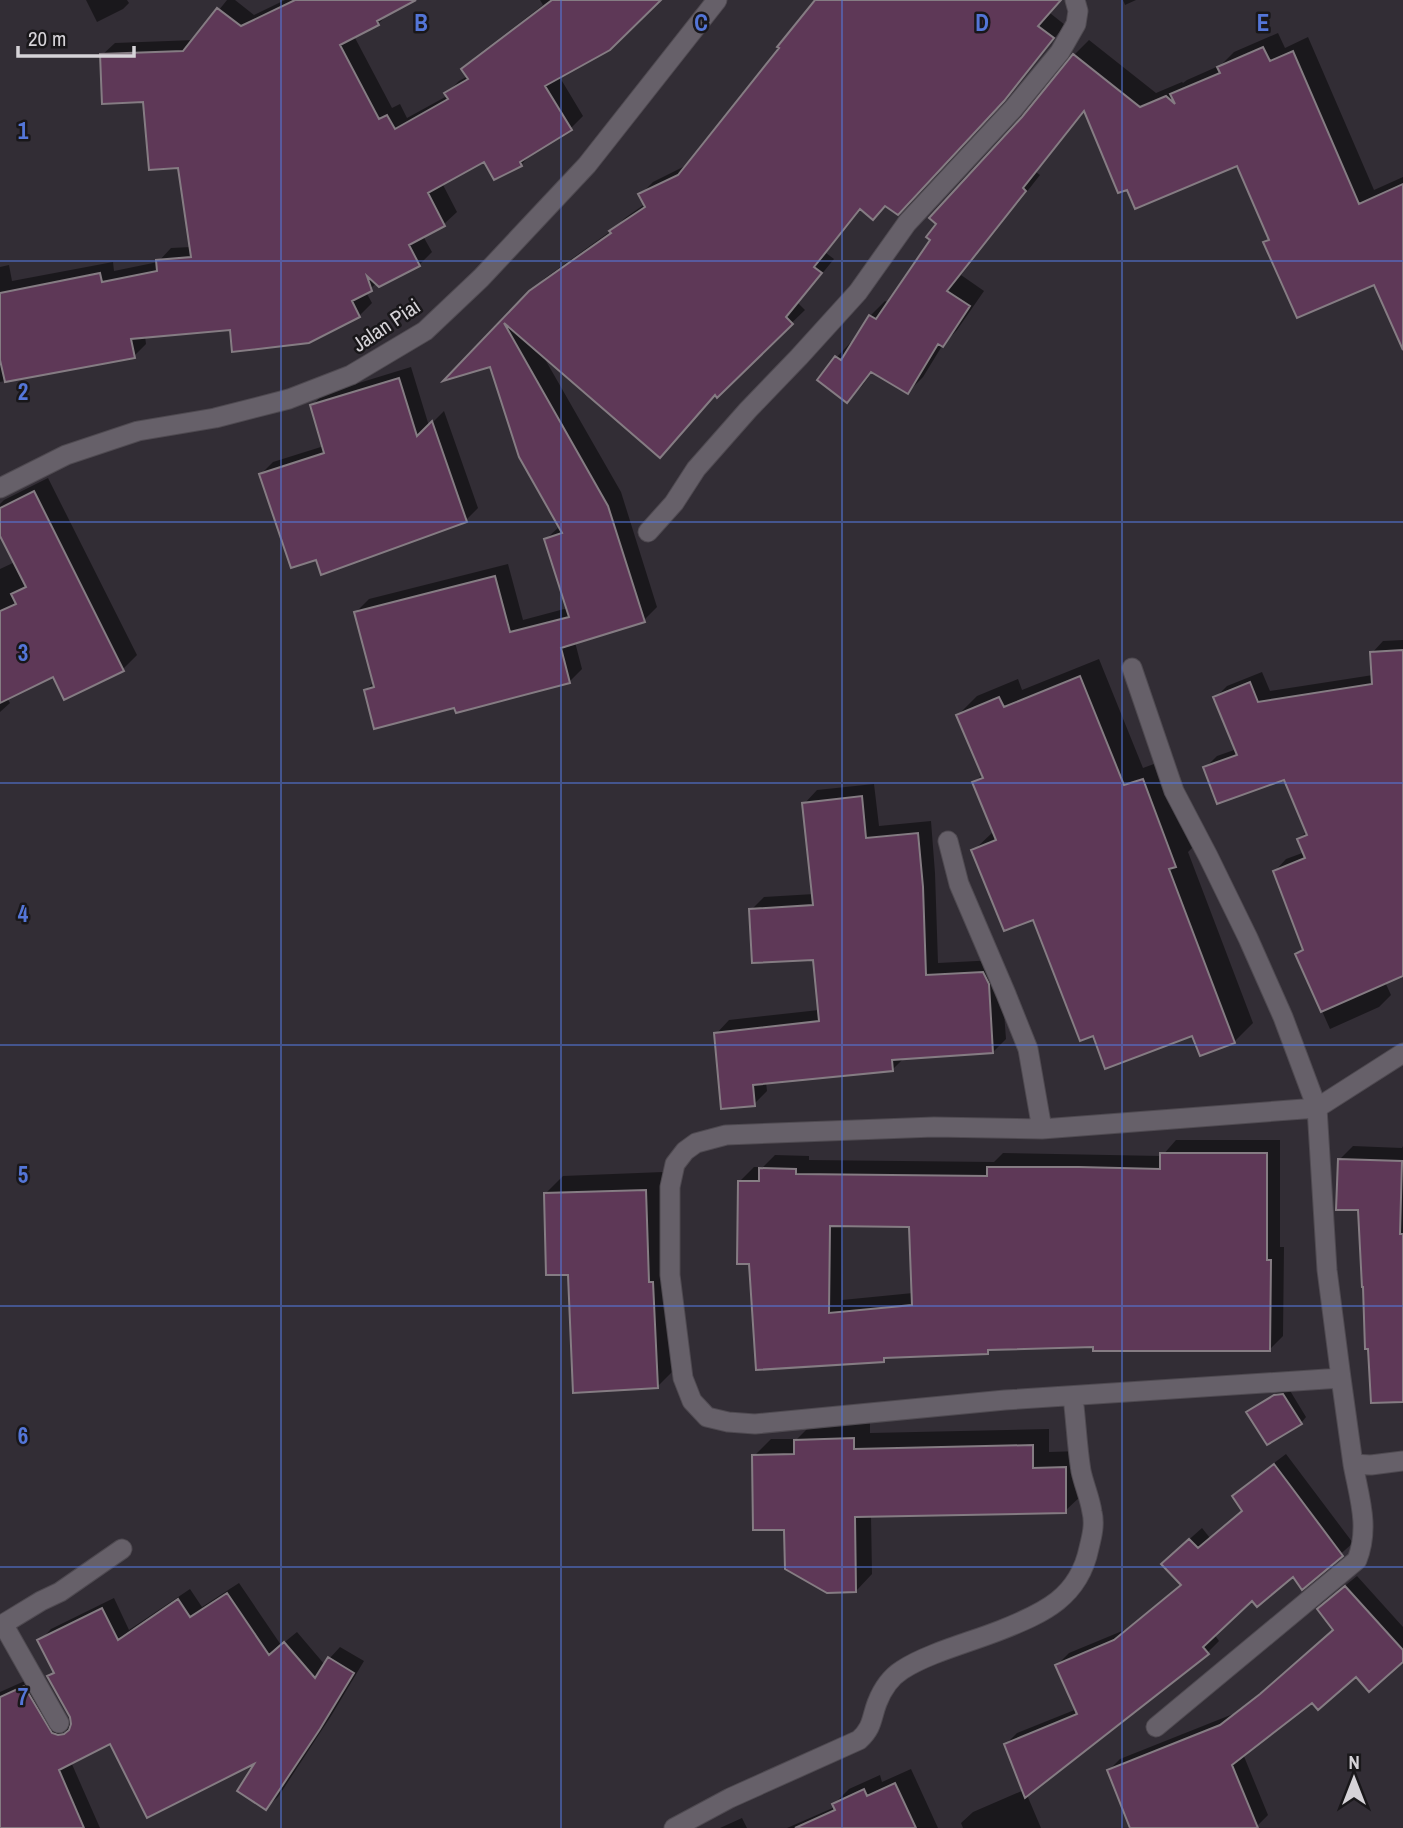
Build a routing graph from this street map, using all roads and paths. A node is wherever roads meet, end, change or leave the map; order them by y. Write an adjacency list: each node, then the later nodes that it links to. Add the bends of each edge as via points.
1 (717, 0): 3 (street, Jalan Piai, via 587,165 425,331 351,375 289,399 138,432 66,454)
2 (1075, 0): 4 (street, via 1076,24 1060,52 907,223 858,292 696,469)
3 (0, 488)
4 (648, 532)
5 (1132, 668): 8 (street, via 1174,791 1248,938)
6 (948, 841): 9 (street, via 959,884 1028,1049)
7 (1403, 1053): 8 (street)
8 (1317, 1108): 9 (street); 10 (street, via 1327,1270)
9 (1042, 1129): 11 (street, via 858,1129 726,1135 696,1143 675,1164 670,1187 670,1275 683,1378 692,1401 707,1416 755,1423)
10 (1341, 1378): 11 (street); 13 (street)
11 (1073, 1397): 18 (street, via 1093,1531 1087,1560 1064,1597 1039,1615 901,1670 885,1686 872,1723 859,1740)
12 (1403, 1461): 13 (street)
13 (1353, 1464): 17 (street, via 1364,1527 1357,1560)
14 (122, 1549): 15 (street)
15 (1, 1625): 16 (street)
16 (59, 1723)
17 (1156, 1727)
18 (674, 1828)

